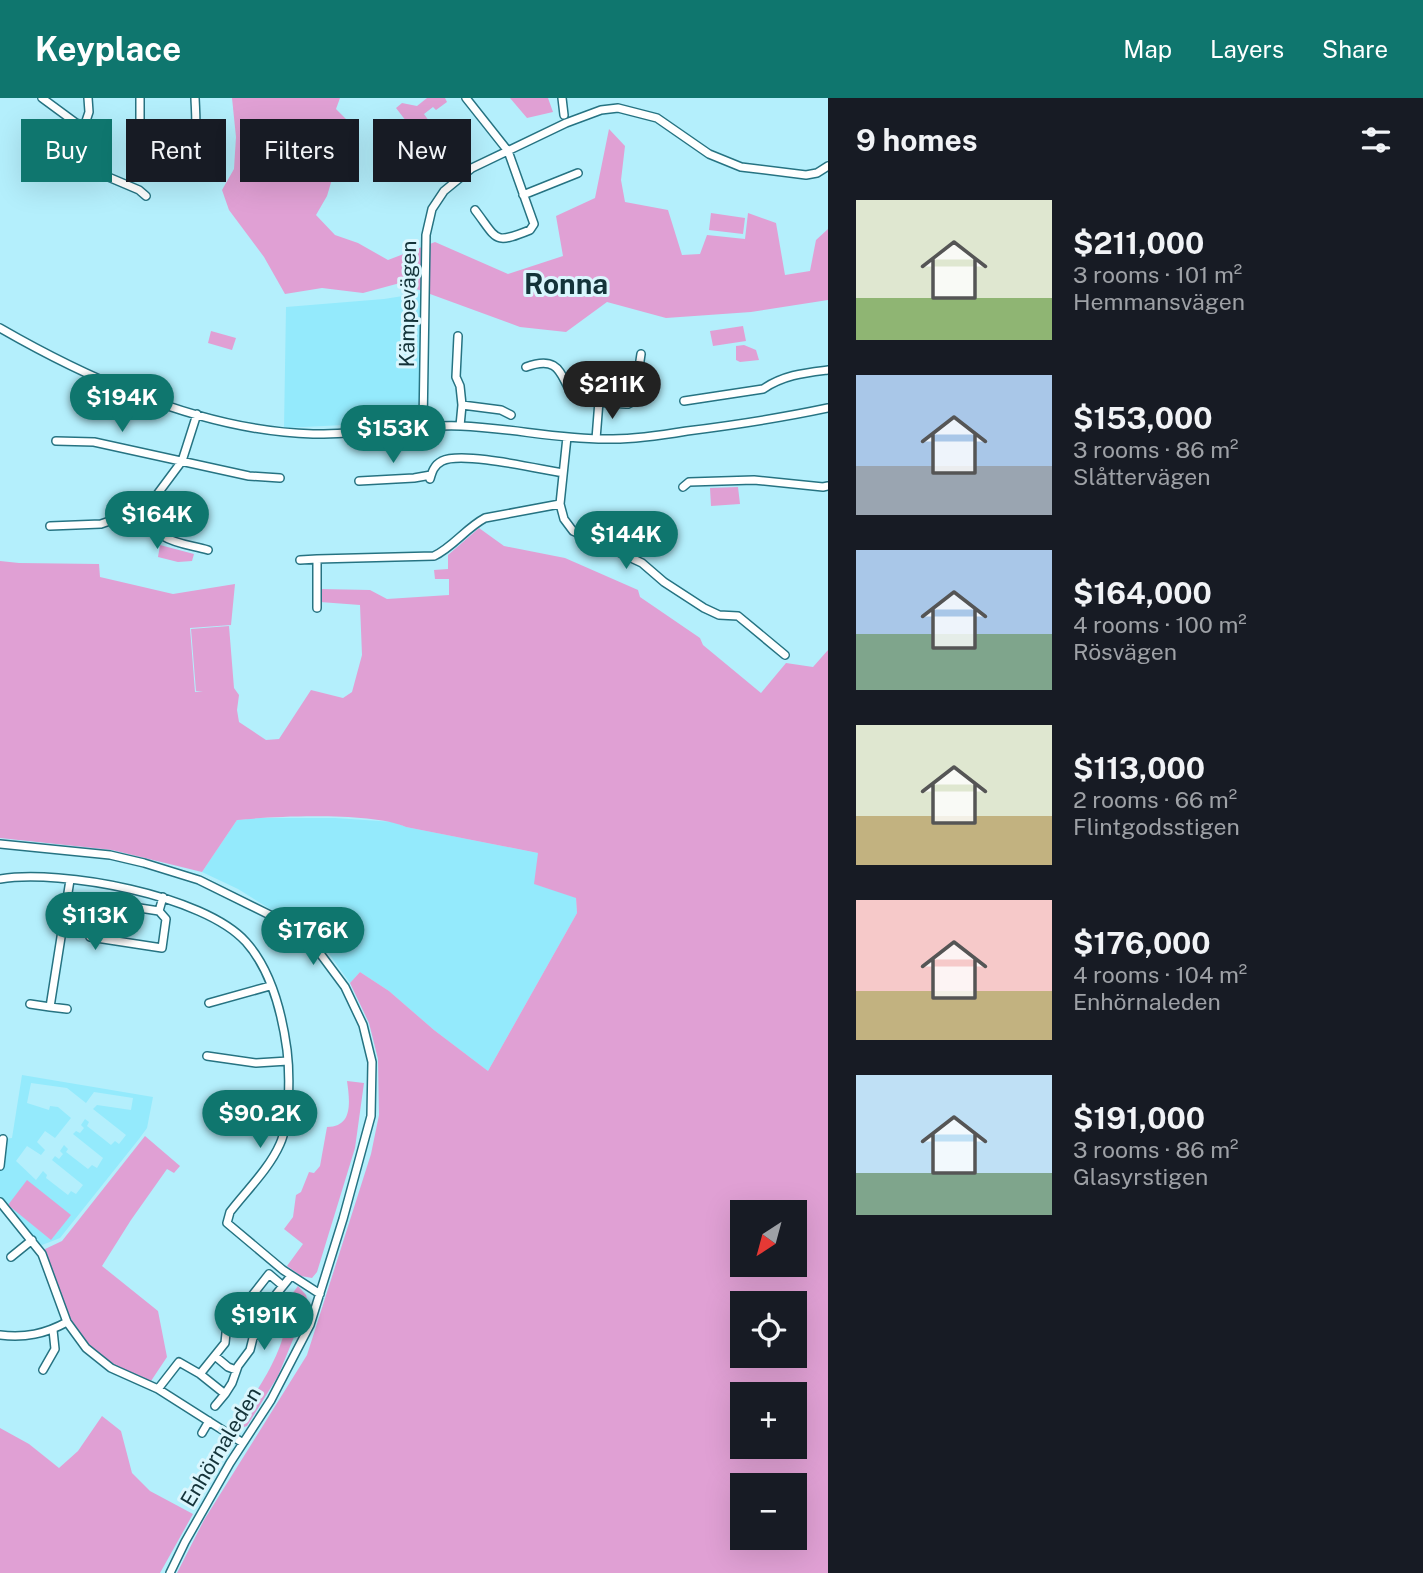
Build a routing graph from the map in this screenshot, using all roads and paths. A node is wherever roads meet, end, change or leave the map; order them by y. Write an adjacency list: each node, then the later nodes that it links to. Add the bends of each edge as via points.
1 (42, 98): 8 (street)
2 (88, 98): 9 (street)
3 (140, 98): 10 (street)
4 (195, 98): 11 (street)
5 (466, 98): 12 (street)
6 (562, 98): 7 (street)
7 (564, 115)
8 (72, 119)
9 (86, 119)
10 (140, 119)
11 (196, 119)
12 (508, 151): 13 (street, Kämpevägen, via 586,114 618,108 657,118 709,154 741,167 806,176); 16 (street); 30 (street, Kämpevägen, via 471,168 432,209 425,246)
13 (828, 166)
14 (578, 173): 16 (street)
15 (112, 179): 17 (street)
16 (523, 195): 18 (street, via 534,224 505,240 496,238)
17 (146, 196)
18 (475, 210)
19 (1, 330): 28 (street, via 118,388)
20 (458, 336): 26 (street, via 456,377)
21 (641, 354): 24 (street, via 634,401)
22 (526, 367): 24 (street, via 554,366 578,397)
23 (828, 370): 25 (street, via 794,374 763,389)
24 (600, 401): 33 (street)
25 (684, 401)
26 (462, 404): 29 (street); 31 (street)
27 (828, 408): 33 (street, via 739,425)
28 (197, 414): 30 (street, via 303,433); 35 (street)
29 (511, 415)
30 (423, 426): 31 (street)
31 (460, 426): 32 (street)
32 (567, 437): 33 (street); 36 (street)
33 (596, 439)
34 (56, 441): 35 (street, via 94,442)
35 (182, 461): 37 (street); 42 (street)
36 (563, 472): 38 (street, via 476,458 443,460 430,477); 41 (street)
37 (280, 478)
38 (359, 481)
39 (828, 486): 40 (street, via 740,480 689,482)
40 (683, 487)
41 (560, 504): 45 (street, via 485,518 434,556); 48 (street, via 568,526 580,536 642,563 704,608 738,616)
42 (147, 508): 43 (street, via 101,524); 44 (street, via 153,528 162,538)
43 (50, 526)
44 (208, 550)
45 (317, 559): 46 (street); 47 (street)
46 (300, 560)
47 (317, 608)
48 (785, 656)
49 (0, 844): 68 (street, Enhörnaleden, via 110,855 199,880 284,923 319,952 345,987 363,1025 372,1062 371,1116)
50 (0, 879): 51 (street)
51 (70, 880): 52 (street); 57 (street)
52 (163, 897): 53 (street); 54 (street, via 198,910 237,933 256,955)
53 (159, 911): 53 (street, via 114,904 111,912 95,910 90,937 162,948 166,919)
54 (270, 986): 55 (street); 60 (street, via 283,1022)
55 (209, 1003)
56 (30, 1004): 57 (street)
57 (50, 1007): 58 (street)
58 (66, 1009)
59 (207, 1056): 60 (street, via 256,1063)
60 (288, 1060): 66 (street, via 282,1142 227,1218 228,1226)
61 (3, 1139): 62 (street)
62 (0, 1166)
63 (0, 1202): 64 (street)
64 (32, 1240): 65 (street); 72 (street, via 42,1254)
65 (11, 1257)
66 (291, 1276): 67 (street); 68 (street)
67 (283, 1286): 69 (street, via 269,1275 247,1302); 70 (street)
68 (320, 1294): 85 (street, Enhörnaleden, via 291,1363)
69 (251, 1305): 70 (street); 71 (street)
70 (261, 1313): 74 (street, via 268,1319)
71 (241, 1314): 74 (street); 76 (street)
72 (68, 1322): 73 (street); 80 (street, via 102,1362)
73 (53, 1329): 75 (street, via 16,1337); 77 (street, via 55,1349)
74 (258, 1331): 78 (street)
75 (0, 1335)
76 (215, 1356): 78 (street); 79 (street)
77 (43, 1370)
78 (236, 1370): 81 (street)
79 (200, 1374): 80 (street, via 179,1362); 81 (street)
80 (158, 1389): 83 (street)
81 (225, 1394): 82 (street)
82 (215, 1406)
83 (209, 1421): 84 (street); 85 (street)
84 (202, 1433)
85 (243, 1443): 86 (street, Enhörnaleden)
86 (170, 1573)

